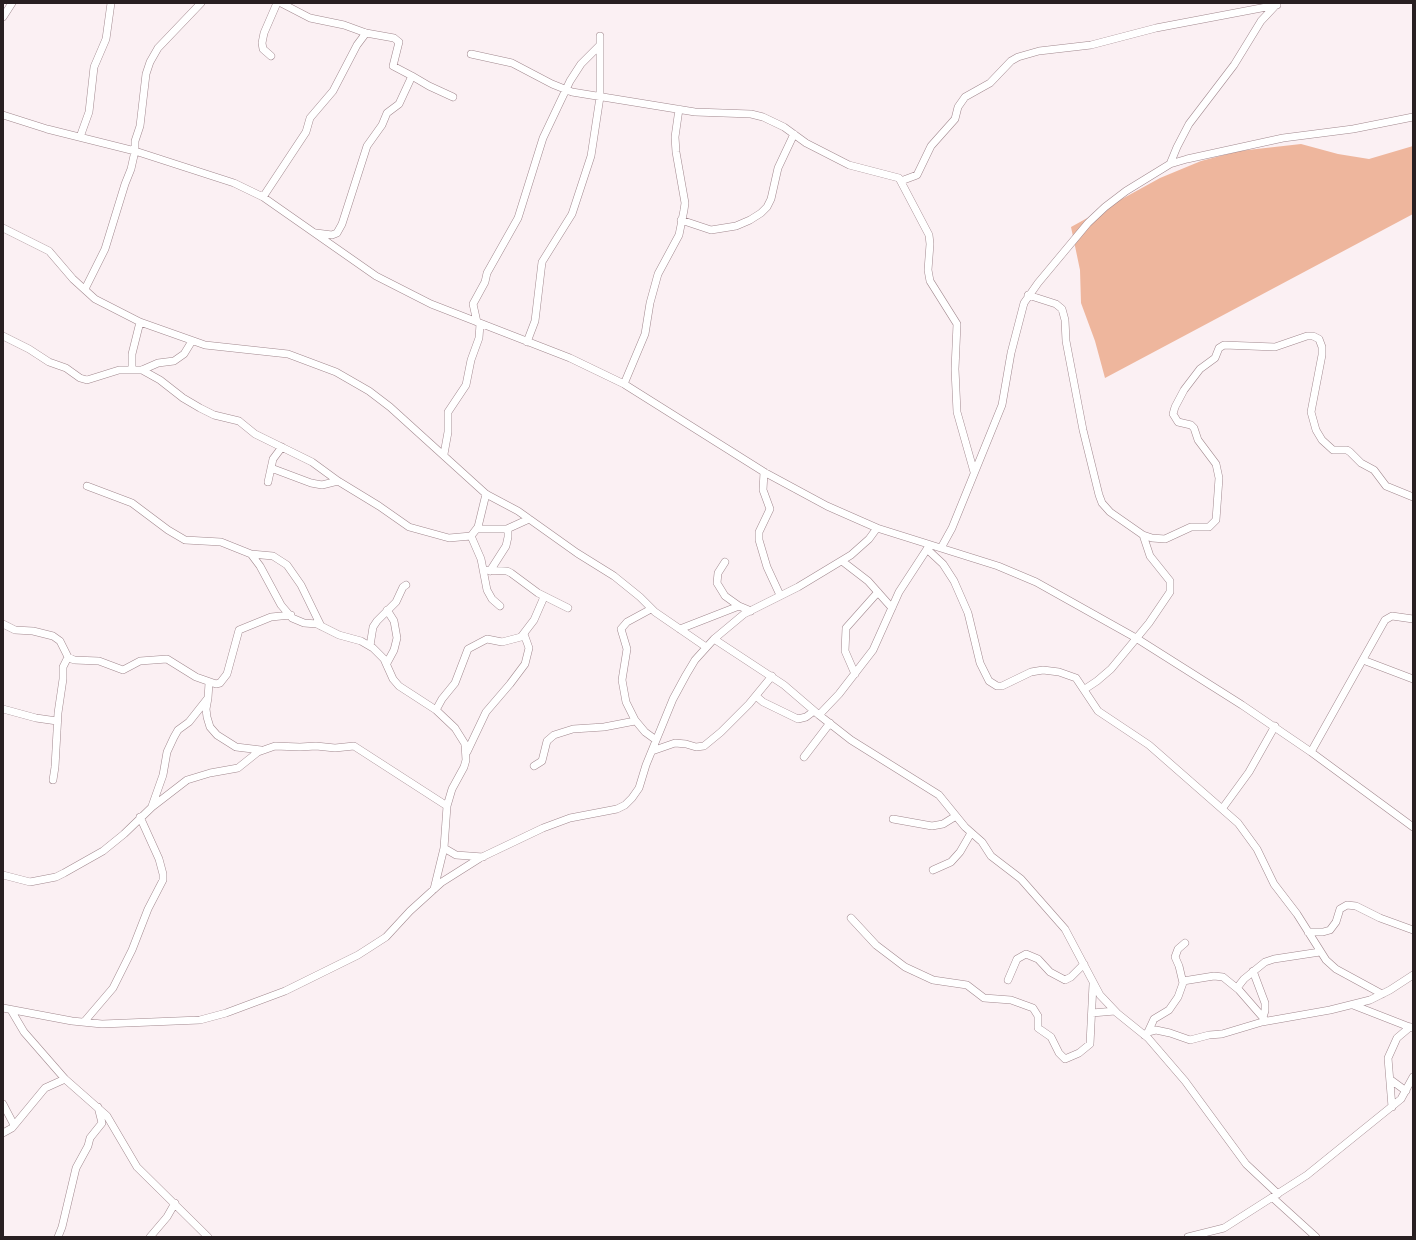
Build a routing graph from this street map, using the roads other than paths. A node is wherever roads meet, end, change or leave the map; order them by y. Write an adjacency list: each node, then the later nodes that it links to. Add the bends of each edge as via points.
1 (12, 3): 7 (street)
2 (111, 3): 21 (street, via 106,39 94,67 89,112)
3 (201, 3): 22 (street, via 158,48 150,62)
4 (277, 3): 12 (street, via 262,43 263,49)
5 (281, 3): 8 (street, via 310,18 344,25)
6 (1278, 4): 23 (street, via 1261,21 1234,65 1189,124); 24 (street, via 1156,28 1085,46 1039,51 1018,57 990,83 965,97 958,107 955,119 931,146 917,175)
7 (3, 17)
8 (366, 33): 13 (street, via 397,40 398,48 393,66); 25 (street, via 333,91 310,118 306,132)
9 (600, 36): 10 (street)
10 (599, 46): 14 (street, via 582,64); 16 (street)
11 (471, 54): 14 (street, via 512,63)
12 (271, 56)
13 (412, 76): 15 (street); 28 (street, via 399,104 387,113 367,146 345,217 337,233 332,235)
14 (565, 90): 16 (street); 32 (street, via 541,144 518,218 475,299 473,307)
15 (453, 97)
16 (600, 97): 17 (street); 35 (street, via 588,170 572,214 542,262 535,321)
17 (679, 109): 20 (street, via 751,114 772,120); 26 (street, via 675,137 685,203)
18 (3, 115): 21 (street)
19 (1413, 117): 23 (street, via 1353,129 1276,139)
20 (794, 134): 24 (street, via 849,165 876,174 891,175); 26 (street, via 778,168 771,199 761,213 736,226 711,230)
21 (80, 138): 22 (street)
22 (135, 151): 25 (street, via 212,174); 29 (street, via 105,249)
23 (1170, 164): 30 (street, via 1105,207)
24 (901, 181): 43 (street, via 929,235 930,281 956,324 957,412)
25 (263, 197): 28 (street)
26 (681, 220): 38 (street, via 678,235 658,274 645,334)
27 (3, 228): 29 (street, via 50,253)
28 (313, 232): 32 (street, via 382,279 431,304)
29 (85, 289): 31 (street, via 101,303)
30 (1028, 295): 43 (street, via 1021,309 1002,405); 53 (street, via 1062,308 1083,430 1099,495 1110,512)
31 (140, 322): 34 (street); 36 (street, via 132,354)
32 (478, 323): 35 (street); 40 (street, via 479,338 466,385 448,412)
33 (3, 336): 36 (street, via 84,380 119,370)
34 (192, 341): 37 (street, via 177,360 158,363); 40 (street, via 227,348 288,354 336,372 369,391)
35 (527, 342): 38 (street, via 570,358)
36 (132, 370): 37 (street)
37 (142, 370): 39 (street, via 200,408 214,415 238,421 255,434)
38 (624, 384): 42 (street)
39 (282, 447): 41 (street, via 273,459); 44 (street, via 312,462)
40 (444, 454): 47 (street)
41 (271, 468): 44 (street, via 317,484); 45 (street)
42 (764, 472): 51 (street, via 827,506); 65 (street, via 763,490 770,509 758,532 759,540 767,567)
43 (974, 472): 58 (street)
44 (338, 481): 54 (street, via 408,527 449,538)
45 (268, 482)
46 (87, 486): 59 (street, via 132,502 184,540 221,542)
47 (486, 494): 49 (street); 52 (street)
48 (1413, 497): 55 (street, via 1386,486 1374,470 1361,463 1347,450 1334,450 1322,440 1316,430 1311,412 1322,355 1319,339 1307,336 1275,347 1224,345 1184,390 1173,414 1178,422 1194,428 1198,440 1216,464 1219,478 1216,520 1206,528 1191,527 1165,539)
49 (529, 519): 50 (street); 71 (street, via 628,586)
50 (508, 528): 52 (street); 62 (street, via 506,546)
51 (877, 528): 57 (street); 60 (street, via 860,548)
52 (477, 529): 54 (street)
53 (1143, 535): 55 (street); 56 (street)
54 (470, 536): 62 (street)
55 (1152, 538): 56 (street)
56 (1147, 546): 80 (street, via 1150,556 1167,576 1171,586 1159,609)
57 (929, 547): 58 (street); 70 (street, via 899,592); 91 (street, via 954,581 968,613 980,663 989,681 1002,686 1031,672 1051,670 1076,678)
58 (941, 548): 80 (street, via 998,566 1036,582)
59 (250, 554): 74 (street, via 260,566 281,605); 77 (street, via 273,556 287,565 301,586)
60 (842, 561): 64 (street); 65 (street)
61 (725, 562): 68 (street, via 718,573 717,583 729,600)
62 (487, 571): 66 (street, via 512,573); 67 (street, via 487,590)
63 (406, 585): 72 (street, via 399,598)
64 (878, 592): 70 (street); 87 (street, via 846,628 845,651)
65 (780, 595): 73 (street)
66 (544, 597): 69 (street); 79 (street, via 534,620)
67 (500, 606)
68 (739, 606): 73 (street); 78 (street)
69 (568, 608)
70 (892, 608): 87 (street, via 879,639)
71 (651, 609): 78 (street); 98 (street, via 627,622 620,630 627,649 622,680 623,691)
72 (387, 610): 82 (street, via 374,627); 86 (street, via 394,621 397,638)
73 (751, 611): 81 (street, via 734,621)
74 (291, 616): 77 (street, via 299,622); 90 (street, via 271,617 239,630 224,678 220,683)
75 (1413, 619): 85 (street, via 1388,617)
76 (3, 624): 84 (street, via 15,630 53,636 60,641)
77 (321, 626): 82 (street, via 338,636 361,641)
78 (680, 629): 83 (street)
79 (524, 634): 95 (street, via 517,640 510,641 498,642 487,639 468,649 455,683); 104 (street, via 529,648 525,664 486,712)
80 (1136, 638): 91 (street, via 1111,670); 100 (street)
81 (714, 639): 83 (street); 88 (street)
82 (370, 646): 86 (street)
83 (706, 647): 101 (street, via 686,675)
84 (68, 657): 90 (street, via 74,660 99,661 123,670 140,661 167,659); 97 (street, via 63,667)
85 (1363, 660): 89 (street); 105 (street)
86 (387, 663): 95 (street, via 393,679 399,686)
87 (855, 674): 96 (street)
88 (772, 676): 92 (street); 96 (street)
89 (1413, 679)
90 (210, 683): 93 (street)
91 (1085, 689): 111 (street, via 1098,711 1149,745)
92 (756, 696): 96 (street, via 798,719); 103 (street, via 721,732 702,746 675,743)
93 (208, 698): 102 (street, via 207,717 210,727 217,735 236,747); 110 (street, via 174,737 167,752 163,776)
94 (3, 709): 97 (street)
95 (436, 710): 104 (street, via 462,737)
96 (816, 713): 99 (street)
97 (57, 721): 108 (street)
98 (635, 721): 101 (street); 107 (street, via 573,729 554,735 547,741 542,761)
99 (830, 724): 106 (street); 112 (street, via 939,795)
100 (1275, 726): 105 (street); 111 (street, via 1249,772)
101 (656, 740): 103 (street)
102 (261, 750): 109 (street, via 280,746 354,746); 110 (street, via 238,768 188,780)
103 (652, 751): 118 (street, via 639,788 625,805 617,809 570,818)
104 (467, 752): 109 (street, via 464,767 452,789)
105 (1312, 752): 115 (street)
106 (804, 757)
107 (534, 766)
108 (53, 780)
109 (447, 806): 117 (street)
110 (152, 807): 113 (street)
111 (1222, 809): 124 (street, via 1238,823 1257,849 1274,884)
112 (956, 816): 114 (street, via 943,824 932,826); 116 (street)
113 (140, 817): 120 (street, via 103,851 56,877 30,882); 141 (street, via 157,855 163,880 113,988)
114 (893, 819)
115 (1413, 827)
116 (971, 833): 119 (street, via 951,862); 127 (street, via 982,842 995,860 1021,879 1065,929)
117 (444, 848): 118 (street, via 456,855); 121 (street)
118 (484, 856): 121 (street)
119 (933, 870)
120 (3, 875)
121 (434, 889): 141 (street, via 386,937 372,947 285,991 200,1020 102,1024)
122 (851, 918): 139 (street, via 876,945 905,968 933,980 967,985 984,998 1011,1000 1033,1008 1038,1016 1038,1028 1048,1034 1065,1059 1076,1055 1090,1044)
123 (1413, 930): 124 (street, via 1356,906 1347,905 1340,909 1330,930)
124 (1308, 932): 126 (street)
125 (1185, 943): 131 (street, via 1175,957)
126 (1320, 952): 128 (street, via 1274,959); 134 (street, via 1336,970)
127 (1084, 964): 130 (street, via 1065,980 1050,972 1038,959 1026,954 1017,959); 132 (street)
128 (1252, 971): 133 (street); 140 (street, via 1265,1003)
129 (1413, 975): 134 (street)
130 (1008, 980)
131 (1183, 981): 133 (street, via 1218,977 1228,980); 143 (street, via 1176,1003 1154,1018)
132 (1093, 984): 138 (street); 139 (street)
133 (1237, 988): 140 (street)
134 (1382, 994): 135 (street)
135 (1353, 1004): 140 (street, via 1311,1014); 142 (street)
136 (3, 1008): 137 (street)
137 (11, 1010): 141 (street); 145 (street, via 24,1032)
138 (1115, 1011): 139 (street); 143 (street)
139 (1092, 1013)
140 (1265, 1019): 143 (street, via 1222,1034 1190,1040 1156,1030)
141 (84, 1022)
142 (1411, 1028): 146 (street, via 1397,1038 1390,1052 1388,1065)
143 (1146, 1033): 153 (street, via 1246,1164)
144 (1413, 1076): 147 (street)
145 (65, 1078): 149 (street); 151 (street, via 45,1088)
146 (1391, 1080): 147 (street); 150 (street)
147 (1406, 1091): 150 (street)
148 (3, 1104): 151 (street)
149 (98, 1107): 154 (street, via 113,1123 137,1167); 155 (street, via 102,1123 90,1138 76,1168)
150 (1392, 1107): 153 (street, via 1336,1154)
151 (14, 1125): 152 (street)
152 (3, 1134)
153 (1276, 1196): 158 (street, via 1224,1228); 159 (street)
154 (174, 1203): 156 (street, via 167,1217); 157 (street)
155 (58, 1237)
156 (150, 1237)
157 (208, 1237)
158 (1188, 1237)
159 (1316, 1237)

